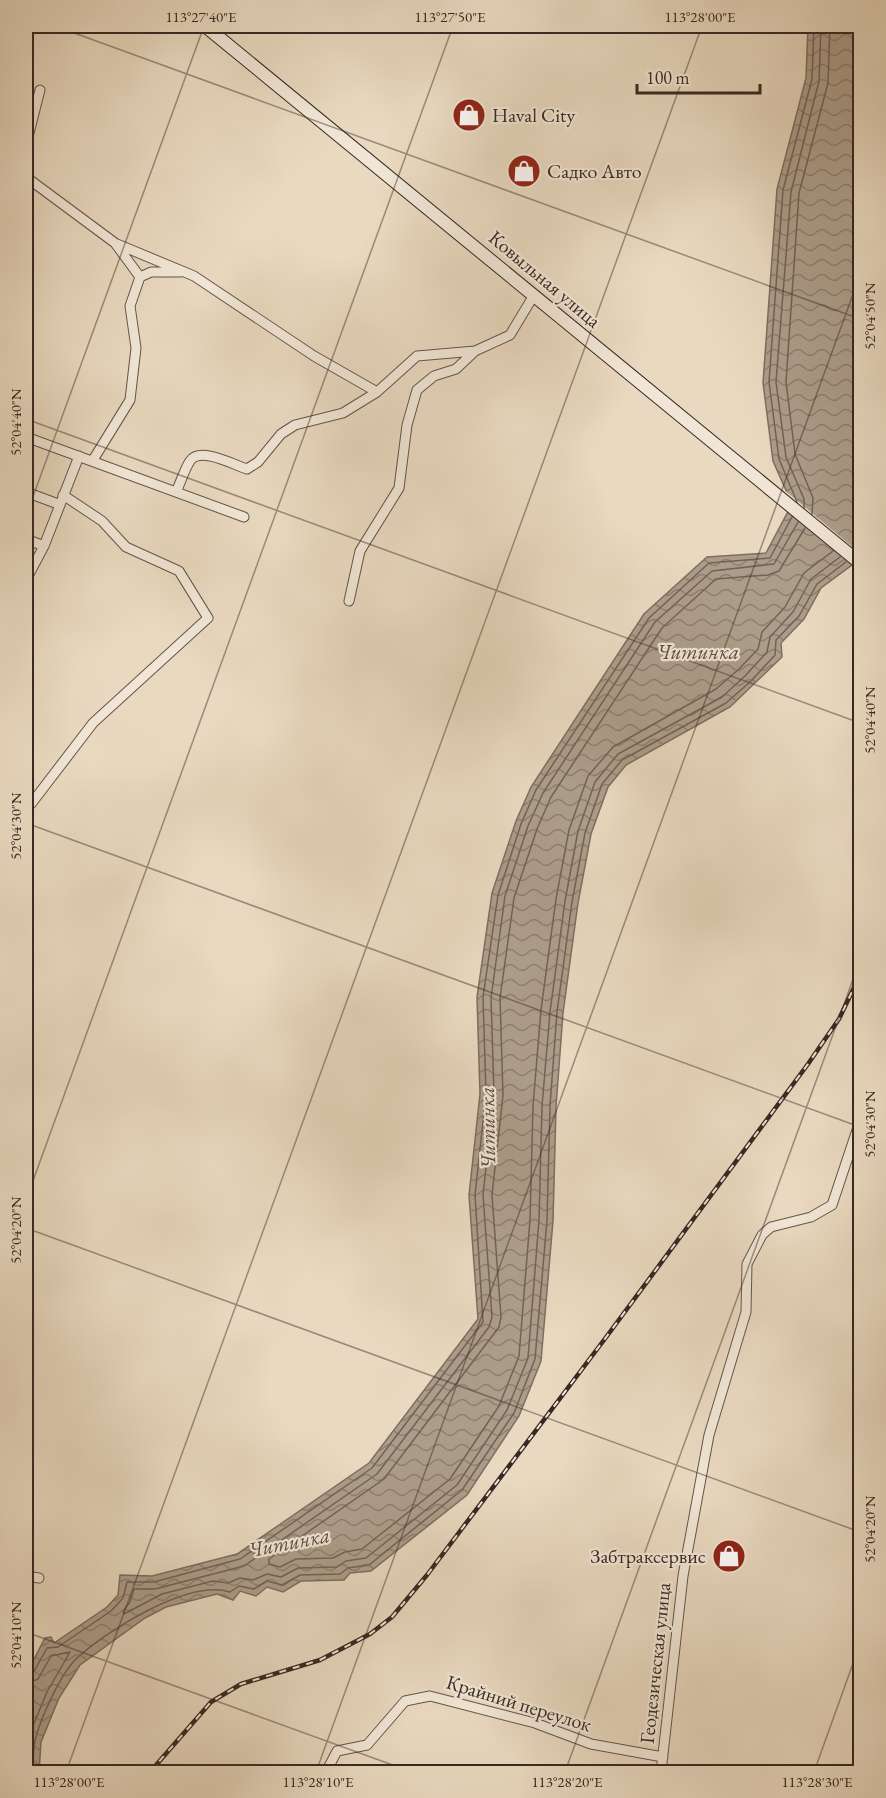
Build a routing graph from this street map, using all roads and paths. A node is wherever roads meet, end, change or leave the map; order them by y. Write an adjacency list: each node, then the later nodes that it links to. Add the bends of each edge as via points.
1 (205, 26): 8 (main road, Ковыльная улица)
2 (40, 90): 3 (street)
3 (26, 145)
4 (26, 177): 5 (street)
5 (115, 243): 6 (street); 7 (street)
6 (186, 272): 7 (street, via 151,272); 10 (street, via 314,356)
7 (140, 277): 13 (street, via 130,306 136,348 130,400)
8 (534, 295): 9 (street, via 510,335); 21 (main road, Ковыльная улица)
9 (475, 351): 10 (street, via 417,356); 23 (street, via 456,369 434,376 417,390 407,424 399,488 360,551)
10 (377, 392): 15 (street, via 343,413 295,425 281,434 248,470 205,455 196,456 190,460)
11 (26, 437): 12 (street)
12 (79, 456): 13 (street); 16 (street)
13 (93, 460): 15 (street)
14 (26, 492): 17 (street)
15 (176, 492): 18 (street)
16 (63, 495): 17 (street); 24 (street, via 102,522 126,547 179,571 208,618 93,723)
17 (58, 504): 20 (street)
18 (244, 517)
19 (26, 539): 20 (street)
20 (44, 546): 22 (street)
21 (861, 563)
22 (26, 580)
23 (349, 601)
24 (26, 807)
25 (861, 1121): 28 (street, Геодезическая улица, via 832,1205 811,1217 771,1227 762,1235 747,1264 746,1312 709,1436 683,1576)
26 (26, 1576): 27 (street)
27 (39, 1578)
28 (663, 1757): 31 (street, Крайний переулок, via 591,1744 535,1723 430,1696 405,1701 367,1744 337,1751); 32 (street, Геодезическая улица)
29 (297, 1773): 30 (street)
30 (309, 1773)
31 (326, 1773)
32 (661, 1773)

